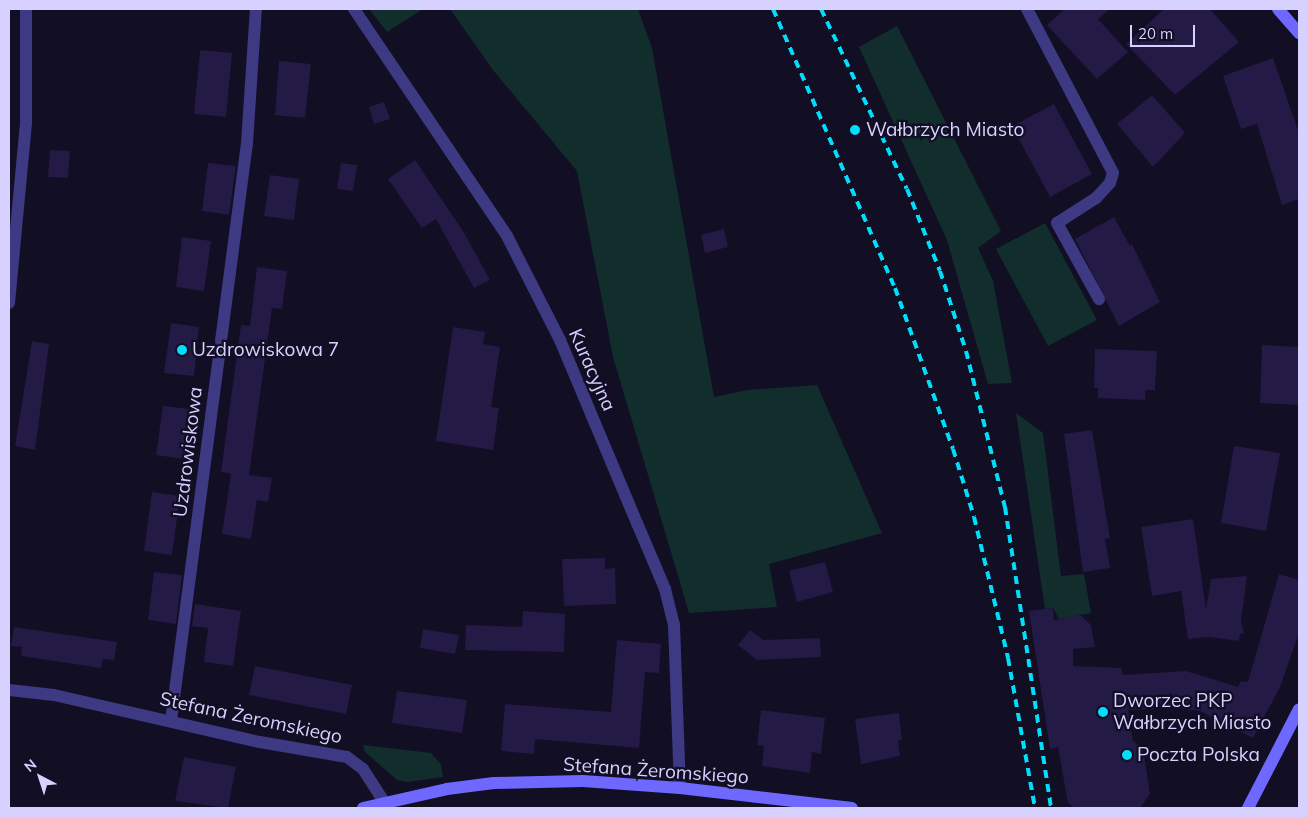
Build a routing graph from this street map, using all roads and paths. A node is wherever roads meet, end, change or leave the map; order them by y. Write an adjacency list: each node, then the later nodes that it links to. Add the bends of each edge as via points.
1 (26, 9): 8 (street, via 26,123)
2 (256, 9): 11 (street, Uzdrowiskowa, via 247,143)
3 (354, 9): 12 (street, Kuracyjna, via 507,236 560,340 665,589 674,625)
4 (1027, 9): 7 (street, via 1113,173 1110,183 1096,198 1057,223)
5 (1278, 9): 6 (main road)
6 (1299, 33)
7 (1099, 299)
8 (9, 303)
9 (9, 690): 11 (street, Stefana Żeromskiego, via 54,696)
10 (1299, 709): 16 (main road)
11 (171, 721): 13 (street, Stefana Żeromskiego, via 260,742 348,757 363,769)
12 (680, 788): 13 (main road, Stefana Żeromskiego, via 583,781 494,783); 15 (main road, Stefana Żeromskiego)
13 (386, 806): 14 (main road)
14 (363, 808)
15 (852, 808)
16 (1248, 808)

